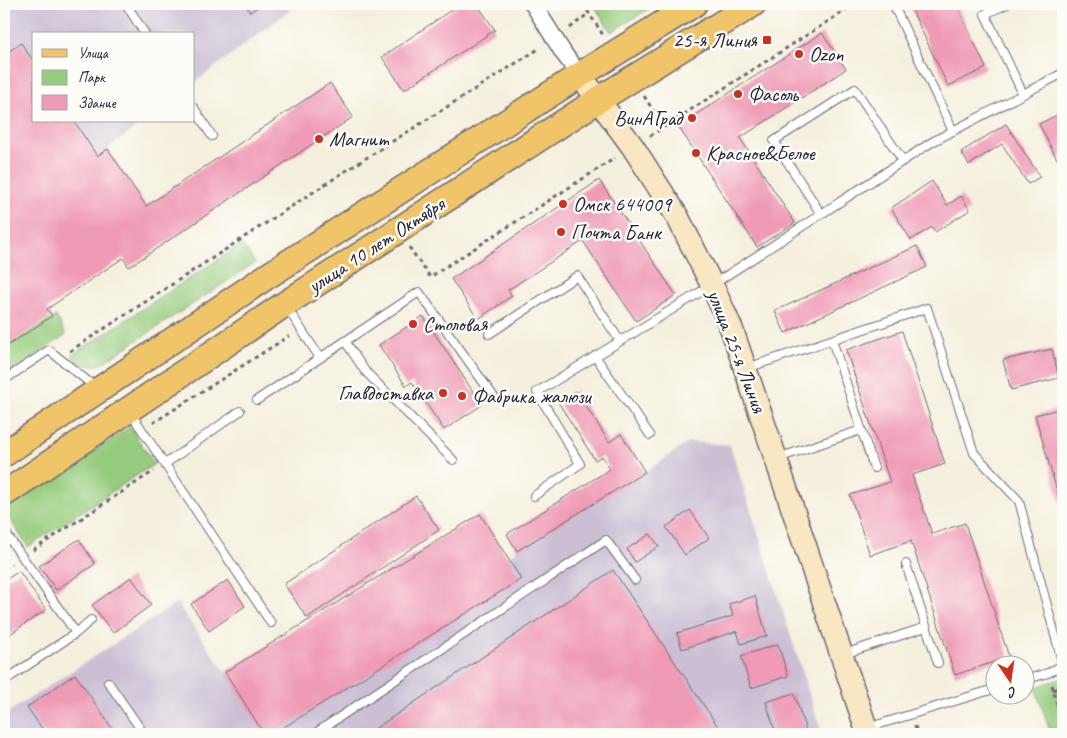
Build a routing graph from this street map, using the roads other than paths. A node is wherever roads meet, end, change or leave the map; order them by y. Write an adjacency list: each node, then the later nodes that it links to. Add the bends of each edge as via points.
1 (126, 4): 7 (lane)
2 (533, 4): 9 (street, улица 25-я Линия)
3 (694, 4): 9 (main road, улица 10 лет Октября)
4 (753, 4): 11 (main road, улица 10 лет Октября)
5 (893, 4): 13 (lane)
6 (1007, 4): 10 (lane, via 985,14)
7 (144, 32)
8 (1063, 73): 10 (lane)
9 (580, 75): 11 (main road, улица 25-я Линия); 27 (main road, улица 10 лет Октября, via 266,277)
10 (1023, 94): 13 (lane)
11 (598, 100): 17 (main road, улица 25-я Линия, via 677,216); 18 (main road, улица 10 лет Октября)
12 (195, 110): 14 (lane)
13 (954, 131): 15 (lane)
14 (212, 136)
15 (902, 161): 16 (lane); 16 (lane, via 855,88 774,141)
16 (821, 214): 17 (lane)
17 (712, 285): 22 (lane); 25 (main road, улица 25-я Линия)
18 (285, 304): 24 (lane); 30 (main road, улица 10 лет Октября)
19 (489, 334): 22 (lane, via 578,276)
20 (832, 340): 25 (lane); 32 (lane); 50 (lane, via 927,308 974,453 1020,501)
21 (345, 341): 24 (lane); 28 (lane, via 419,292); 36 (lane, via 364,371)
22 (620, 341): 23 (lane)
23 (595, 356): 33 (lane); 40 (lane, via 537,392 580,464)
24 (320, 358): 29 (lane)
25 (746, 368): 35 (main road, улица 25-я Линия)
26 (4, 380): 27 (lane, via 49,350)
27 (98, 390): 34 (main road, улица 10 лет Октября)
28 (494, 397)
29 (257, 400)
30 (129, 410): 37 (lane); 39 (main road, улица 10 лет Октября)
31 (240, 411): 37 (lane)
32 (862, 430): 35 (lane); 38 (lane)
33 (650, 435)
34 (4, 454)
35 (776, 459): 48 (main road, улица 25-я Линия)
36 (453, 460)
37 (165, 464): 45 (lane)
38 (874, 468)
39 (4, 494)
40 (534, 496)
41 (4, 531): 47 (lane)
42 (906, 564): 46 (lane)
43 (635, 580): 57 (lane, via 606,540)
44 (91, 620): 47 (lane)
45 (271, 623)
46 (926, 627): 48 (lane); 49 (lane)
47 (76, 634): 52 (lane)
48 (842, 655): 55 (main road, улица 25-я Линия)
49 (938, 663)
50 (1063, 665): 51 (lane)
51 (1034, 677)
52 (4, 681)
53 (108, 682): 56 (lane)
54 (984, 692): 55 (lane)
55 (867, 731)
56 (144, 734)
57 (314, 734)

